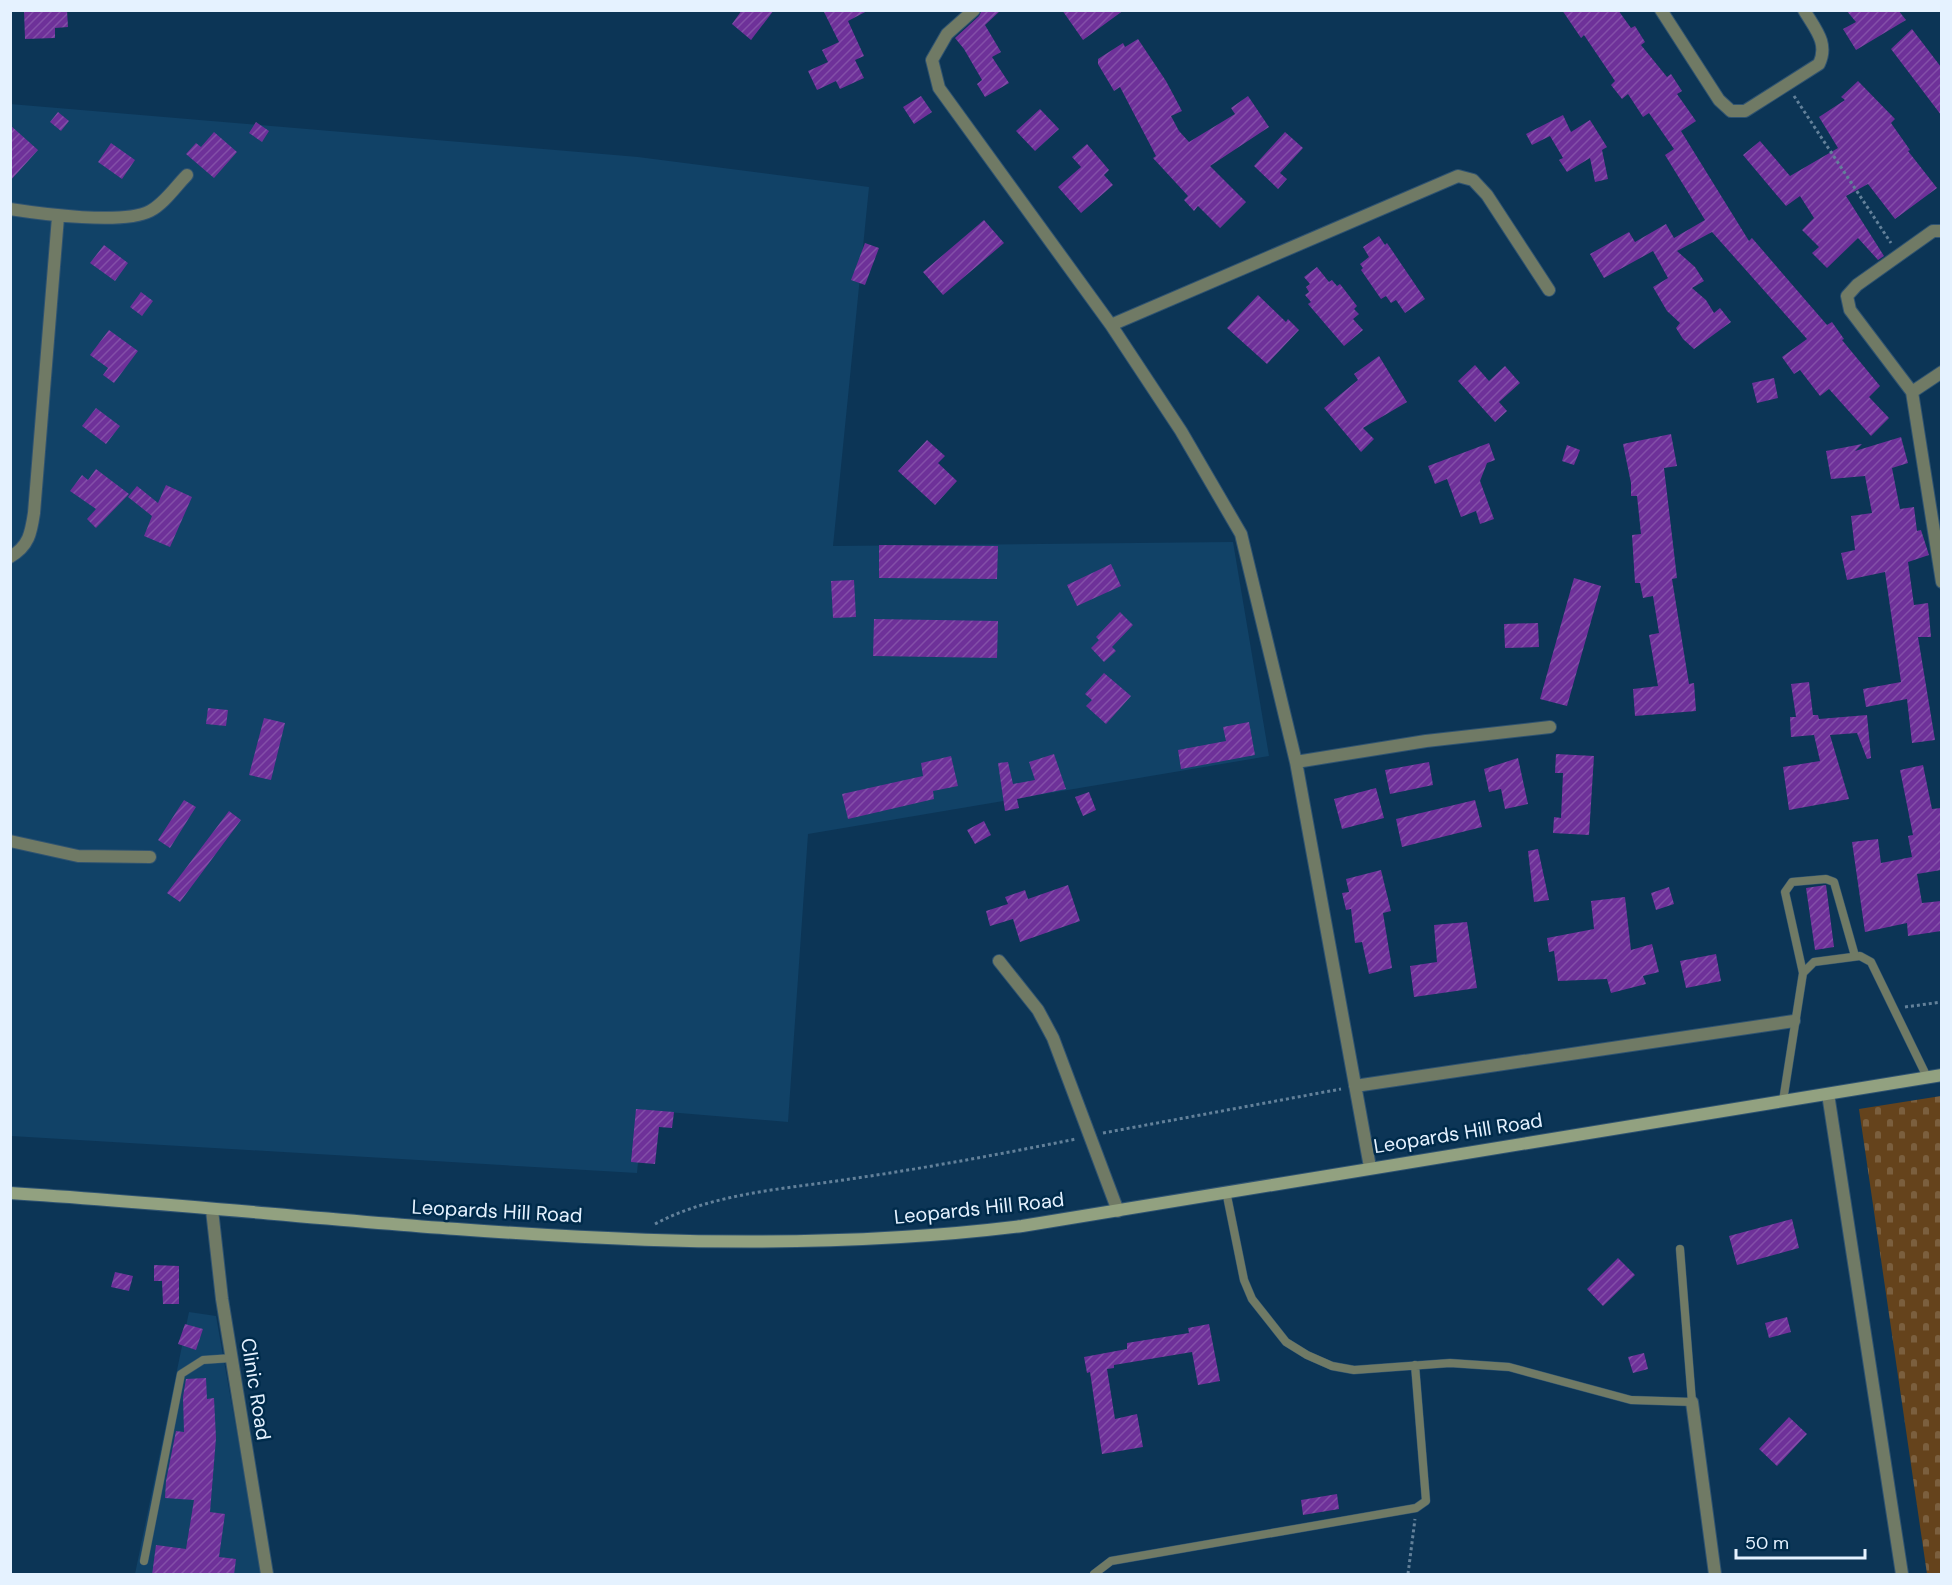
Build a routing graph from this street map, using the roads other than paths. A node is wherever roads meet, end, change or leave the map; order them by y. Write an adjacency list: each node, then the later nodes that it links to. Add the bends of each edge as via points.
1 (974, 10): 10 (street, via 947,34 932,60 939,88)
2 (1678, 10): 4 (street)
3 (1804, 10): 4 (street, via 1823,43 1824,54 1819,64 1745,111 1731,111 1719,100)
4 (1663, 14)
5 (187, 175): 7 (street, via 152,210 135,216)
6 (10, 209): 7 (street)
7 (58, 217): 13 (street, via 34,513 30,538 23,549)
8 (1941, 231): 12 (street, via 1933,231 1898,255 1847,296 1851,310)
9 (1549, 290): 10 (street, via 1487,195 1473,180 1458,176)
10 (1111, 325): 16 (street, via 1181,431 1241,534)
11 (1941, 372): 12 (street)
12 (1912, 392): 14 (street)
13 (10, 557)
14 (1941, 582)
15 (1550, 727): 16 (street, via 1426,741)
16 (1296, 762): 25 (street)
17 (10, 841): 18 (street, via 78,856)
18 (150, 857)
19 (1855, 956): 21 (lane, via 1814,962); 21 (lane, via 1834,882 1792,882 1785,892); 24 (lane, via 1871,962)
20 (999, 961): 32 (street, via 1038,1011 1053,1038)
21 (1803, 973): 22 (lane)
22 (1794, 1021): 25 (street); 27 (lane)
23 (1941, 1075): 24 (main road, Leopards Hill Road)
24 (1927, 1077): 26 (main road, Leopards Hill Road)
25 (1355, 1086): 28 (street)
26 (1828, 1094): 27 (main road, Leopards Hill Road); 41 (street)
27 (1783, 1101): 28 (main road, Leopards Hill Road)
28 (1370, 1167): 29 (main road, Leopards Hill Road)
29 (1226, 1191): 32 (main road, Leopards Hill Road); 35 (lane, via 1244,1280 1252,1299 1286,1342 1332,1366 1354,1370)
30 (10, 1193): 31 (main road, Leopards Hill Road)
31 (212, 1210): 32 (main road, Leopards Hill Road, via 402,1227 731,1243 950,1233); 34 (street, Clinic Road)
32 (1118, 1211)
33 (1680, 1249): 36 (lane)
34 (232, 1358): 37 (lane, via 202,1360 181,1374); 38 (street, Clinic Road)
35 (1415, 1365): 36 (lane, via 1509,1367 1631,1400); 39 (lane, via 1426,1501 1416,1508 1112,1561)
36 (1692, 1402): 40 (street)
37 (144, 1561)
38 (267, 1575)
39 (1094, 1575)
40 (1715, 1575)
41 (1902, 1575)

